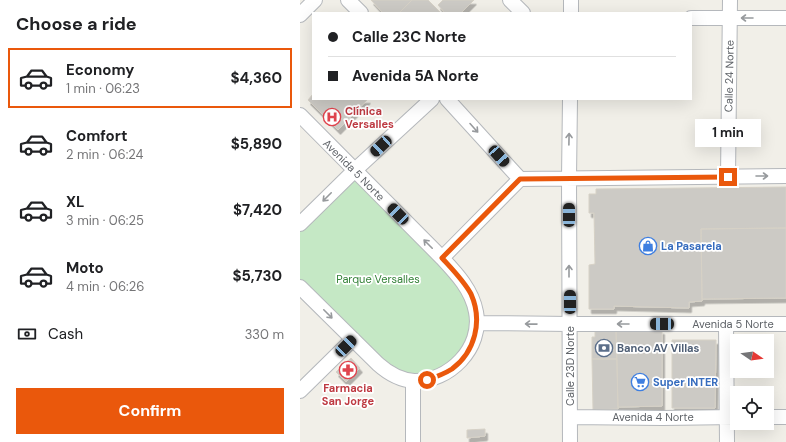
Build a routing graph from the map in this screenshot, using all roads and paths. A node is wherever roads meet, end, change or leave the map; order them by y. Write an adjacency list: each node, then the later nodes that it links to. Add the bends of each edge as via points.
1 (315, 0): 9 (street)
2 (348, 0): 6 (street)
3 (510, 0): 7 (street)
4 (571, 0): 8 (street)
5 (730, 0): 11 (street, Calle 24 Norte)
6 (360, 12)
7 (522, 12)
8 (571, 12)
9 (300, 15)
10 (692, 18): 11 (street)
11 (730, 18): 12 (street, one-way to 11); 19 (street, Calle 24 Norte)
12 (786, 18)
13 (431, 100): 17 (street)
14 (448, 100): 21 (street, one-way to 21)
15 (570, 100): 20 (street, Calle 23D Norte, one-way to 15)
16 (300, 115): 17 (street, Avenida 5 Norte)
17 (355, 170): 22 (street, one-way to 22); 23 (street, Avenida 5 Norte, one-way to 17)
18 (786, 176): 19 (street, one-way to 18)
19 (728, 177): 20 (street)
20 (569, 178): 21 (street); 26 (street, Calle 23D Norte, one-way to 20)
21 (520, 179): 23 (street)
22 (300, 224)
23 (442, 258): 25 (street, Avenida 5 Norte, via 471,294)
24 (300, 287): 29 (street, one-way to 29)
25 (477, 322): 26 (street, Avenida 5 Norte, one-way to 25); 30 (street, via 470,349 462,360 440,376)
26 (570, 324): 27 (street, Avenida 5 Norte, one-way to 26); 33 (street, Calle 23D Norte)
27 (726, 324): 28 (street, Avenida 5 Norte); 31 (street)
28 (786, 324)
29 (353, 339): 30 (street, via 388,372); 32 (street)
30 (413, 381): 38 (street)
31 (730, 386)
32 (300, 391)
33 (570, 417): 34 (street, Avenida 4 Norte); 39 (street, Calle 23D Norte)
34 (730, 417)
35 (774, 417): 36 (street)
36 (786, 417)
37 (730, 427): 40 (street)
38 (413, 442)
39 (570, 442)
40 (727, 442)

